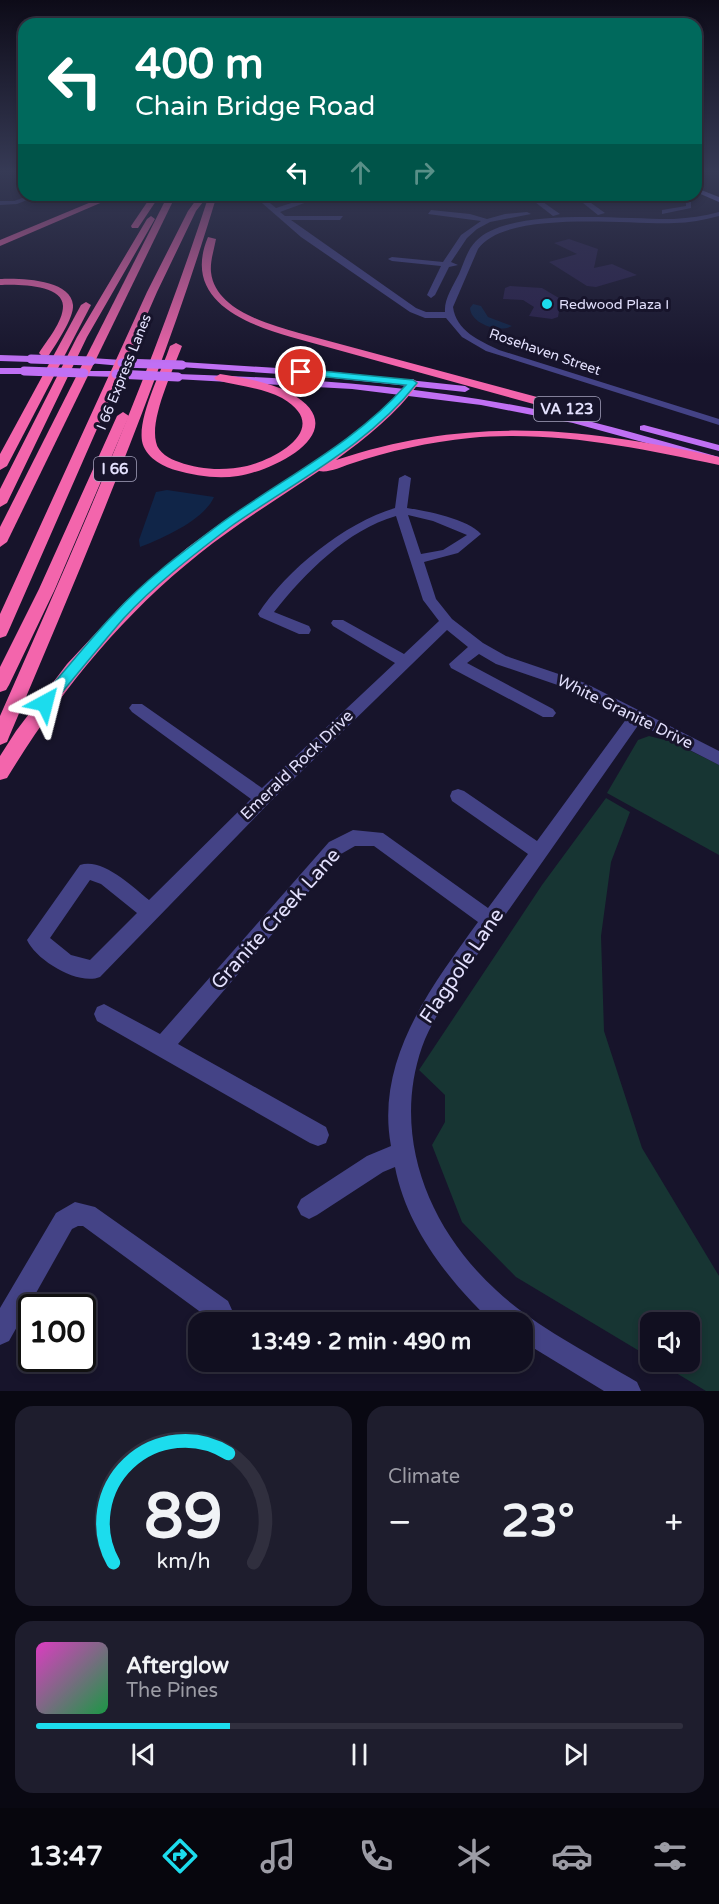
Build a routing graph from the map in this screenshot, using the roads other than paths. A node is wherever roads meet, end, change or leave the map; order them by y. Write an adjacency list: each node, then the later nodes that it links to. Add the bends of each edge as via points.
1 (19, 235): 13 (highway)
2 (130, 235): 14 (highway)
3 (141, 235): 38 (highway, via 82,337)
4 (154, 235): 22 (highway)
5 (180, 235): 24 (highway)
6 (188, 235): 48 (highway, I 66 Express Lanes, via 117,431)
7 (200, 235): 52 (highway, I 66, via 168,335 118,462)
8 (213, 235): 12 (highway)
9 (306, 235): 21 (street, via 413,310 425,315)
10 (463, 235): 16 (street)
11 (491, 235): 17 (street, via 480,241)
12 (212, 239): 28 (highway, via 149,426 152,448 178,467 229,473 273,463 303,442 309,419 293,400 254,385); 31 (highway, via 209,283 229,307 251,320)
13 (0, 243)
14 (117, 254)
15 (392, 259): 16 (street)
16 (446, 264): 17 (street); 20 (street)
17 (466, 266): 21 (street, via 451,300)
18 (0, 282): 29 (highway, via 45,286 62,294 68,305)
19 (94, 291): 35 (highway)
20 (431, 295)
21 (450, 315): 32 (street, Rosehaven Street, via 463,333 496,352)
22 (93, 357): 23 (main road, VA 123, bridge); 24 (main road, VA 123); 26 (highway, bridge)
23 (0, 358)
24 (124, 358): 27 (highway, bridge); 30 (main road, VA 123, bridge, via 301,372)
25 (0, 371): 26 (main road, VA 123, bridge)
26 (83, 377): 27 (main road, VA 123); 40 (highway)
27 (114, 378): 28 (main road, VA 123, bridge); 45 (highway)
28 (220, 378): 30 (main road, VA 123)
29 (27, 388)
30 (409, 388): 31 (main road, VA 123, via 492,393); 34 (main road, VA 123, via 547,414); 37 (highway, via 385,414 343,447)
31 (563, 408): 33 (main road, VA 123)
32 (719, 422)
33 (719, 448)
34 (719, 460): 37 (highway, via 576,435 489,433 377,450)
35 (0, 466)
36 (405, 478): 39 (street, White Granite Drive)
37 (282, 487): 54 (highway, via 171,568 120,615 50,696)
38 (0, 503)
39 (401, 511): 41 (street, White Granite Drive); 41 (street, via 437,518 475,534 441,557); 44 (street, via 371,522 311,564 265,614)
40 (0, 542)
41 (415, 559): 42 (street, White Granite Drive, via 430,600)
42 (447, 622): 46 (street, White Granite Drive); 47 (street, Emerald Rock Drive)
43 (338, 623): 47 (street)
44 (304, 630)
45 (0, 632)
46 (478, 647): 50 (street, via 456,664); 51 (street, White Granite Drive, via 514,666 580,687)
47 (405, 661): 56 (street, Emerald Rock Drive)
48 (0, 685)
49 (137, 708): 56 (street)
50 (548, 713)
51 (637, 715): 53 (street, White Granite Drive); 57 (street, Flagpole Lane)
52 (0, 737)
53 (719, 758)
54 (0, 772)
55 (458, 796): 57 (street)
56 (262, 798): 58 (street, Emerald Rock Drive)
57 (538, 851): 59 (street, Flagpole Lane)
58 (150, 912): 58 (street, Emerald Rock Drive, via 93,970 66,964 38,940 86,871 106,877)
59 (491, 921): 61 (street, Granite Creek Lane, via 377,838 353,838 334,848); 63 (street, Flagpole Lane, via 436,998 411,1047 400,1101)
60 (104, 1014): 61 (street)
61 (163, 1046): 62 (street)
62 (318, 1135)
63 (402, 1153): 64 (street, via 375,1164); 66 (street, Flagpole Lane, via 415,1196 437,1242 480,1293)
64 (309, 1207)
65 (219, 1310): 67 (street, via 87,1215 75,1214 64,1221)
66 (503, 1312)
67 (0, 1332)
68 (533, 1333): 69 (street)
69 (628, 1391)

